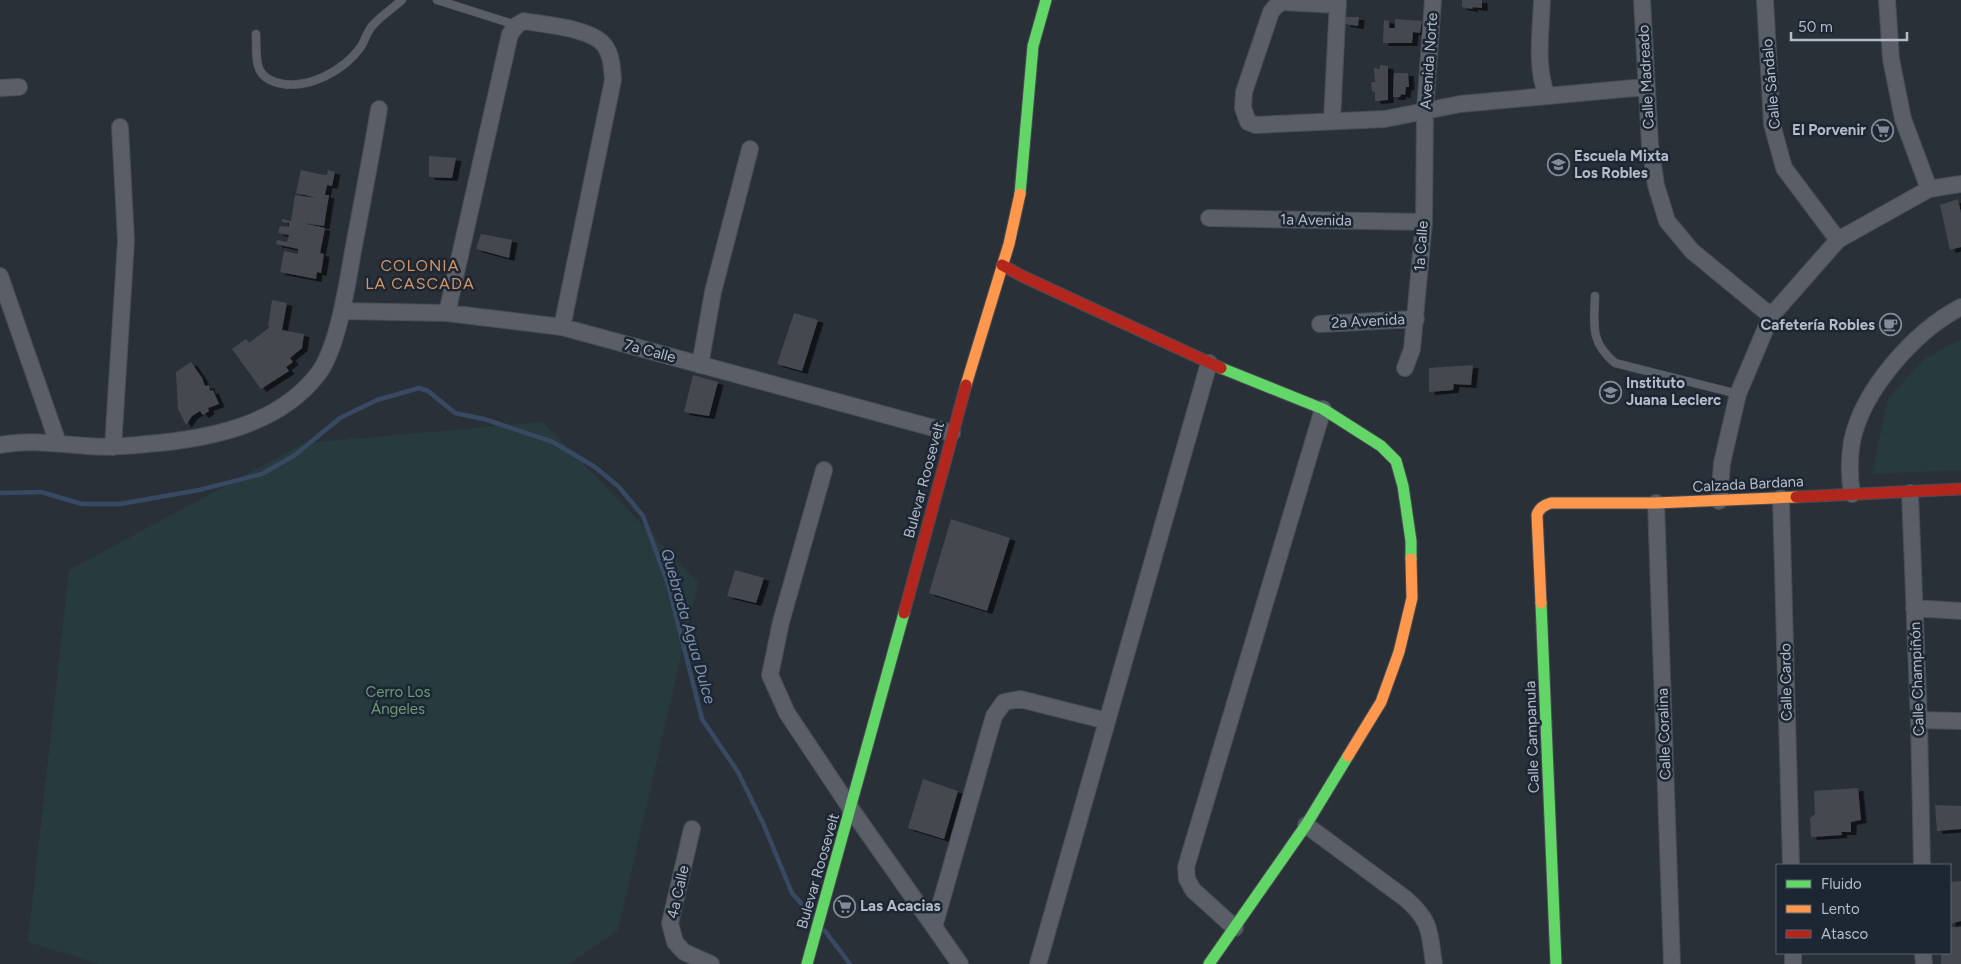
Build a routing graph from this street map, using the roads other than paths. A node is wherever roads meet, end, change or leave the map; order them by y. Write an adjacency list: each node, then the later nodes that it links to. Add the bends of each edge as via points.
1 (402, 0): 11 (lane, via 372,26 360,49 340,67 319,79 296,86 265,78 257,68)
2 (437, 0): 10 (lane)
3 (1046, 0): 26 (street, Bulevar Roosevelt, via 1033,46 1020,195)
4 (1433, 0): 17 (street, Avenida Norte)
5 (1542, 0): 15 (street, via 1541,72)
6 (1642, 0): 13 (street, Calle Madreado)
7 (1765, 0): 25 (street, Calle Sándalo, via 1772,124 1784,168)
8 (1887, 0): 22 (street, via 1891,58 1903,119)
9 (1338, 2): 18 (street); 18 (street, via 1282,2 1276,6 1271,12 1244,92 1243,108 1248,122 1256,125)
10 (517, 26): 31 (street, via 510,34); 35 (street, via 524,21 590,34 605,46 611,61 613,80)
11 (256, 34)
12 (18, 87): 14 (street)
13 (1646, 87): 15 (street); 32 (street, Calle Madreado, via 1656,185 1667,221 1692,251)
14 (0, 88)
15 (1547, 96): 17 (street, via 1460,104)
16 (380, 110): 30 (street)
17 (1425, 116): 18 (street); 24 (street, 1a Calle)
18 (1332, 120)
19 (120, 127): 44 (street, via 126,241)
20 (750, 149): 37 (street, via 713,292)
21 (1961, 184): 22 (street)
22 (1929, 189): 25 (street)
23 (1209, 218): 24 (street, 1a Avenida)
24 (1424, 222): 33 (street, 1a Calle)
25 (1838, 240): 32 (street)
26 (1002, 265): 36 (street); 41 (street, Bulevar Roosevelt)
27 (0, 276): 42 (street)
28 (1595, 296): 39 (lane, via 1594,333 1604,354 1615,363)
29 (1961, 308): 48 (street, via 1935,323 1900,354 1872,394 1852,440 1848,470)
30 (342, 311): 31 (street, 7a Calle); 44 (street, via 318,374 298,395 264,417 216,434)
31 (448, 313): 35 (street, 7a Calle)
32 (1771, 316): 39 (street)
33 (1416, 319): 34 (street, 2a Avenida); 38 (street, 1a Calle, via 1412,349)
34 (1320, 324)
35 (562, 327): 37 (street, 7a Calle)
36 (1209, 363): 40 (street); 57 (street)
37 (700, 365): 41 (street, 7a Calle)
38 (1405, 368)
39 (1738, 394): 50 (street, via 1722,463)
40 (1323, 409): 59 (street, via 1381,446 1396,461 1411,541 1412,598 1399,652 1381,702); 64 (street, via 1186,867 1187,879 1193,890)
41 (952, 433): 58 (street, Bulevar Roosevelt)
42 (58, 443): 43 (street, via 18,441); 44 (street)
43 (0, 445)
44 (113, 447)
45 (824, 470): 58 (street, via 781,622 770,675 787,713)
46 (1961, 489): 47 (street, Calzada Bardana)
47 (1910, 492): 48 (street, Calzada Bardana); 53 (street, Calle Champiñón)
48 (1852, 494): 49 (street, Calzada Bardana)
49 (1781, 498): 50 (street, Calzada Bardana); 61 (street, Calle Cardo)
50 (1719, 501): 51 (street, Calzada Bardana)
51 (1656, 503): 52 (street, Calzada Bardana, via 1551,503 1543,504); 72 (street, Calle Coralina)
52 (1539, 509): 71 (street, Calle Campanula)
53 (1914, 608): 54 (street); 55 (street, Calle Champiñón)
54 (1961, 611)
55 (1919, 720): 56 (street); 62 (street, Calle Champiñón)
56 (1961, 720)
57 (1107, 721): 63 (street, via 1020,699 1004,702 994,716); 68 (street)
58 (851, 809): 63 (street); 66 (street, Bulevar Roosevelt)
59 (1306, 825): 64 (street); 70 (street, via 1419,910 1428,927)
60 (692, 829): 65 (street, 4a Calle, via 670,924 675,942 684,952)
61 (1791, 864)
62 (1922, 864)
63 (934, 927): 67 (street)
64 (1235, 928): 69 (street)
65 (711, 964)
66 (807, 964)
67 (960, 964)
68 (1038, 964)
69 (1209, 964)
70 (1434, 964)
71 (1556, 964)
72 (1672, 964)

